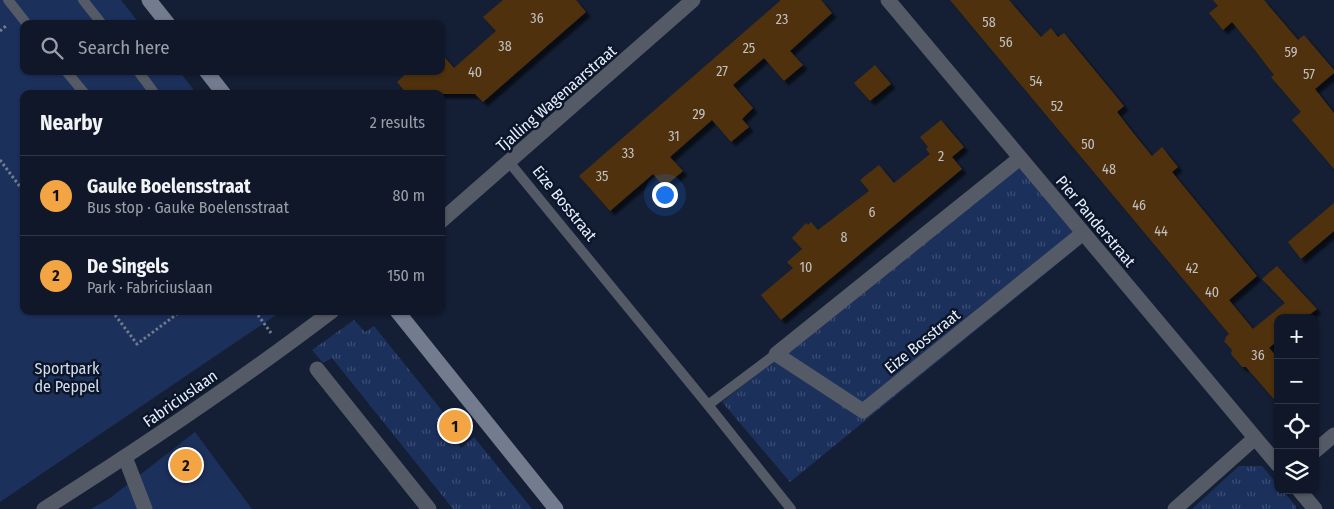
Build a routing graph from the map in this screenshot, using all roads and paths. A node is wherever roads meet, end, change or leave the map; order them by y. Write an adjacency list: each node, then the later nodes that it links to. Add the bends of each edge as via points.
1 (8, 0): 6 (lane)
2 (83, 0): 7 (lane)
3 (149, 0): 8 (main road)
4 (693, 0): 17 (street, Tjalling Wagenaarstraat)
5 (888, 0): 15 (street, Pier Panderstraat)
6 (24, 20)
7 (99, 20)
8 (165, 20)
9 (69, 75): 12 (lane)
10 (141, 75): 13 (lane)
11 (209, 75): 14 (main road)
12 (82, 90)
13 (152, 90)
14 (221, 90)
15 (1020, 158): 20 (street, Pier Panderstraat); 27 (street)
16 (0, 160): 18 (path)
17 (509, 162): 19 (street, Tjalling Wagenaarstraat); 29 (lane, Eize Bosstraat)
18 (20, 187)
19 (445, 218)
20 (1083, 233): 27 (street, Eize Bosstraat, via 863,411); 31 (street, Pier Panderstraat)
21 (115, 315): 22 (path, via 137,344)
22 (176, 315)
23 (258, 315): 26 (path)
24 (327, 315): 26 (street, Fabriciuslaan)
25 (400, 315): 39 (main road)
26 (282, 348): 33 (street, Fabriciuslaan)
27 (776, 354): 29 (lane)
28 (317, 369): 38 (street)
29 (708, 405): 40 (lane, Eize Bosstraat)
30 (1334, 435): 32 (street)
31 (1255, 438): 34 (street, Pier Panderstraat); 41 (street)
32 (1318, 449)
33 (126, 457): 36 (street, Fabriciuslaan); 37 (street)
34 (1274, 460)
35 (1302, 494): 42 (street)
36 (44, 509)
37 (145, 509)
38 (429, 509)
39 (556, 509)
40 (791, 509)
41 (1175, 509)
42 (1315, 509)

